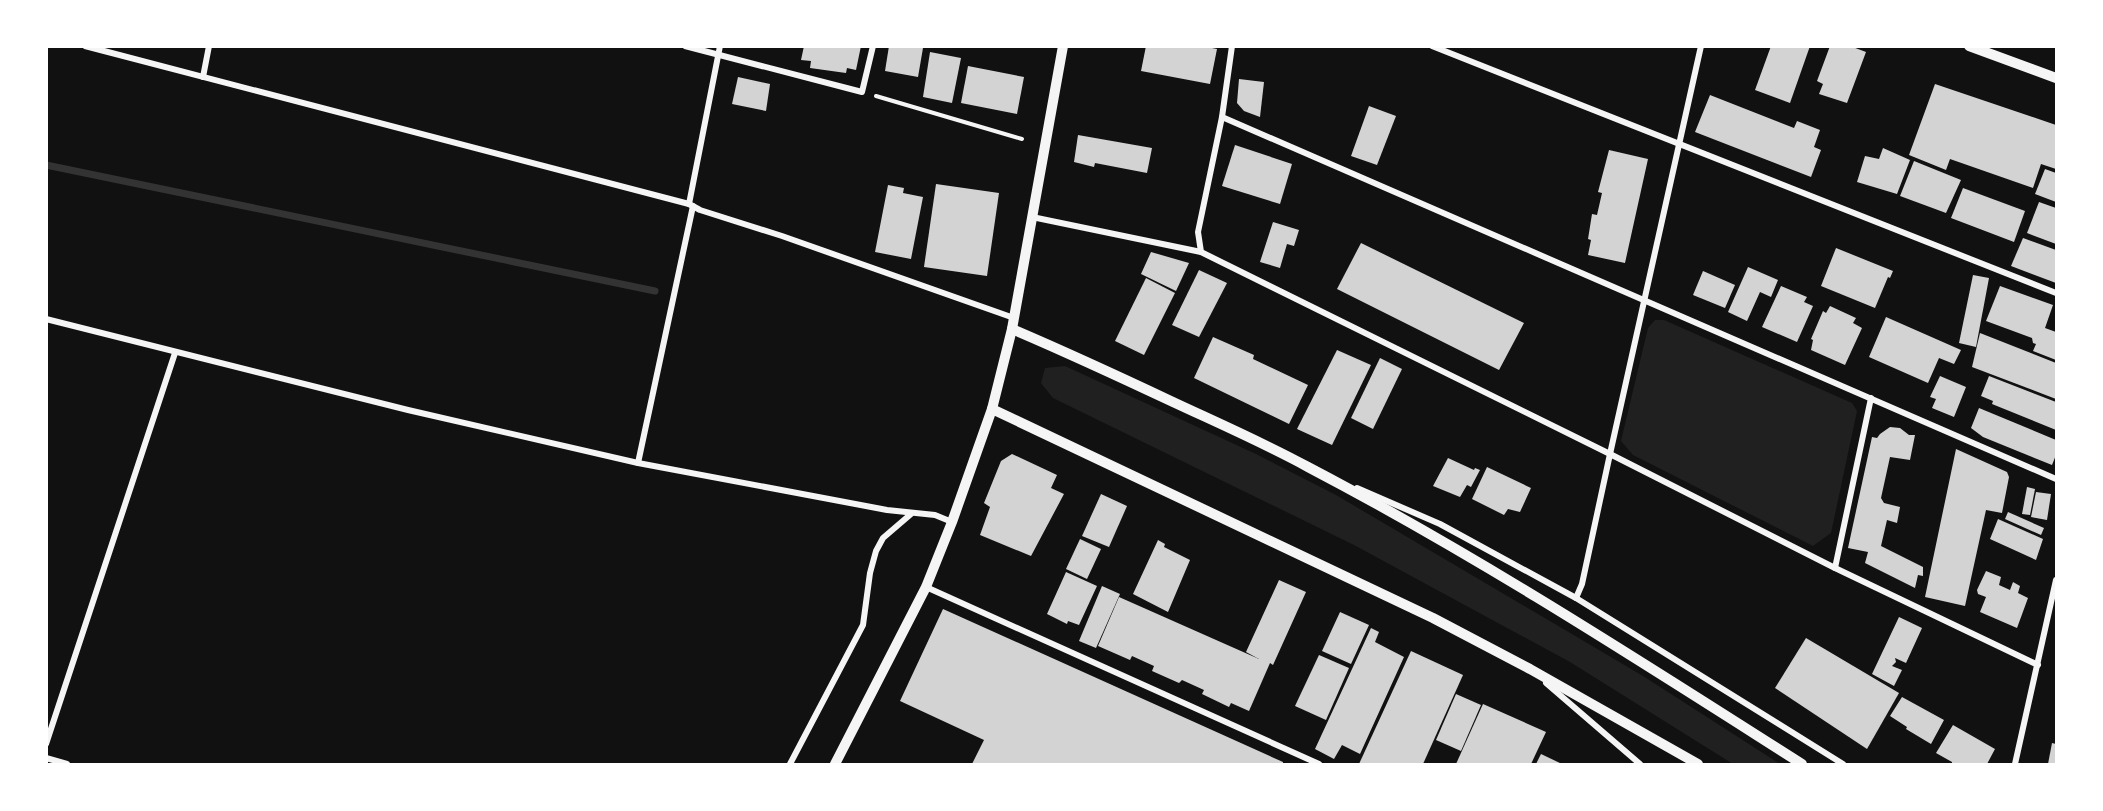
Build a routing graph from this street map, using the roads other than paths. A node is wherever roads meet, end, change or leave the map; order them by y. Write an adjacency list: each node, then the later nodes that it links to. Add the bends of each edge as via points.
1 (85, 46): 12 (street)
2 (209, 46): 12 (street)
3 (685, 46): 11 (street)
4 (720, 46): 11 (street)
5 (873, 46): 11 (street, via 862,92)
6 (1063, 46): 17 (street)
7 (1232, 46): 14 (street)
8 (1432, 46): 15 (street)
9 (1701, 46): 15 (street)
10 (1969, 46): 13 (street)
11 (718, 55): 16 (street)
12 (203, 77): 16 (street)
13 (2056, 78)
14 (1222, 117): 18 (street, via 1198,232); 20 (street)
15 (1679, 144): 19 (street); 20 (street)
16 (691, 205): 21 (street); 28 (street)
17 (1032, 217): 18 (street); 21 (street)
18 (1201, 252): 27 (street)
19 (2056, 293)
20 (1644, 300): 25 (street); 27 (street)
21 (1014, 318): 23 (street)
22 (46, 319): 24 (street)
23 (1012, 329): 26 (street); 29 (street)
24 (175, 353): 28 (street); 39 (street)
25 (1871, 398): 30 (street); 33 (street)
26 (992, 410): 32 (street); 38 (street, via 1433,618)
27 (1610, 454): 33 (street); 36 (street, via 1582,584)
28 (638, 463): 31 (street)
29 (1309, 467): 36 (street, via 1440,524); 47 (street, via 1481,564)
30 (2056, 479)
31 (911, 514): 32 (street, via 935,515); 42 (street, via 883,538 876,551 863,625)
32 (952, 522): 35 (street)
33 (1835, 568): 37 (street)
34 (2056, 580): 37 (street)
35 (926, 588): 43 (street); 44 (street)
36 (1575, 598): 48 (street)
37 (2038, 665): 49 (street)
38 (1530, 669): 45 (street); 46 (street)
39 (46, 744)
40 (46, 758): 41 (street)
41 (67, 765)
42 (789, 765)
43 (835, 765)
44 (1319, 765)
45 (1640, 765)
46 (1698, 765)
47 (1802, 765)
48 (1843, 765)
49 (2015, 765)

